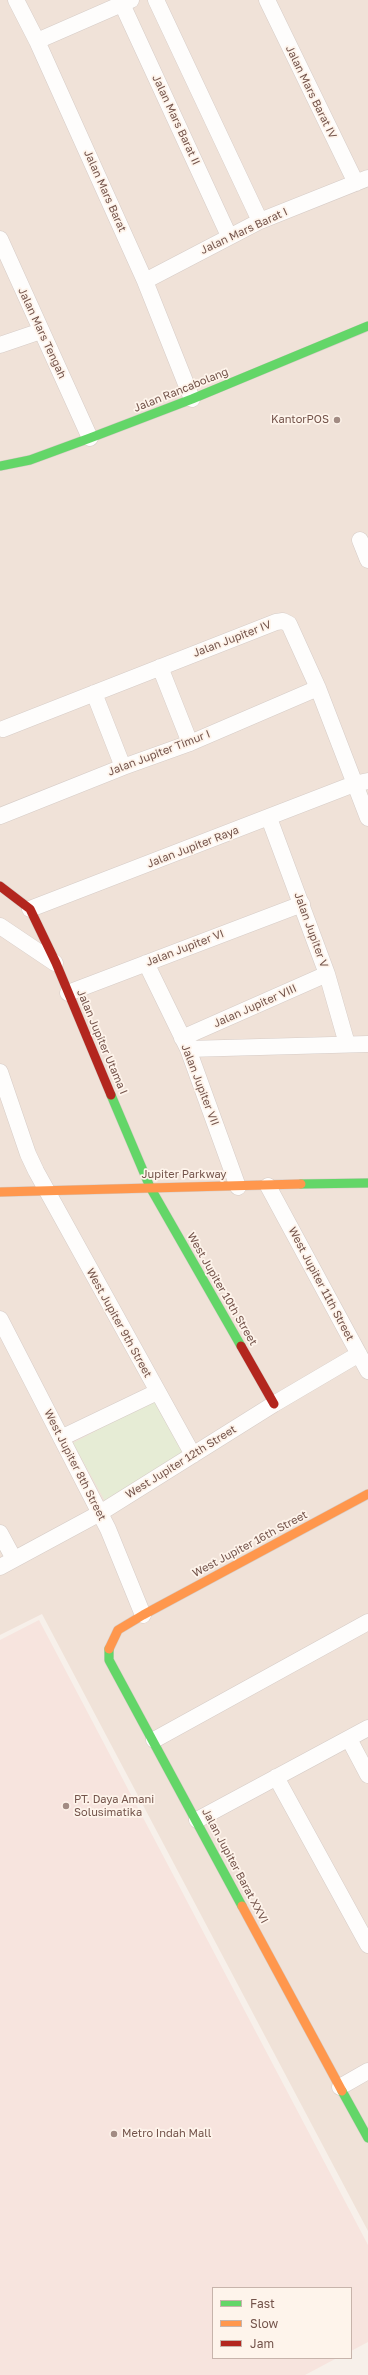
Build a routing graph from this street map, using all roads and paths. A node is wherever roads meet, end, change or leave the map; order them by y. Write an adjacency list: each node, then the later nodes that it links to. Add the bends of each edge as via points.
1 (16, 0): 5 (street, Jalan Mars Barat)
2 (156, 0): 7 (street)
3 (267, 0): 6 (street, Jalan Mars Barat IV)
4 (127, 2): 5 (street); 8 (street, Jalan Mars Barat II)
5 (37, 41): 10 (street, Jalan Mars Barat)
6 (362, 181): 7 (street, Jalan Mars Barat I)
7 (260, 221): 8 (street, Jalan Mars Barat I)
8 (229, 236): 10 (street, Jalan Mars Barat I)
9 (0, 239): 12 (street, Jalan Mars Tengah)
10 (145, 281): 14 (street, Jalan Mars Barat)
11 (368, 326): 14 (street, Jalan Rancabolang)
12 (41, 331): 13 (street); 15 (street, Jalan Mars Tengah)
13 (0, 345)
14 (189, 392): 15 (street, Jalan Rancabolang)
15 (88, 432): 16 (street, Jalan Rancabolang, via 30,460)
16 (0, 466)
17 (360, 540): 18 (street)
18 (368, 560)
19 (160, 667): 20 (street, Jalan Jupiter IV, via 283,621 289,624); 21 (street, Jalan Jupiter IV); 23 (street)
20 (318, 688): 23 (street, Jalan Jupiter Timur I); 26 (street, Jalan Jupiter IV)
21 (94, 693): 22 (street, Jalan Jupiter IV); 24 (street)
22 (4, 729)
23 (190, 742): 24 (street, Jalan Jupiter Timur I)
24 (123, 767): 27 (street, Jalan Jupiter Timur I)
25 (368, 770): 26 (street, Jalan Jupiter Raya)
26 (361, 782): 28 (street, Jalan Jupiter Raya); 29 (street, Jalan Jupiter IV)
27 (0, 816)
28 (269, 818): 31 (street, Jalan Jupiter V); 32 (street, Jalan Jupiter Raya)
29 (368, 818)
30 (0, 886): 32 (street)
31 (302, 904): 35 (street, Jalan Jupiter VI); 36 (street, Jalan Jupiter V)
32 (30, 908): 34 (street, Jalan Jupiter Utama I)
33 (0, 926): 34 (street)
34 (56, 963): 37 (street, Jalan Jupiter Utama I)
35 (146, 963): 37 (street, Jalan Jupiter VI); 38 (street, Jalan Jupiter VII)
36 (327, 974): 38 (street, Jalan Jupiter VIII); 39 (street, Jalan Jupiter V)
37 (68, 993): 43 (street, Jalan Jupiter Utama I)
38 (185, 1043): 39 (street); 45 (street, Jalan Jupiter VII)
39 (348, 1044): 40 (street)
40 (368, 1044)
41 (0, 1072): 46 (street, West Jupiter 9th Street, via 28,1154)
42 (368, 1183): 44 (street, Jupiter Parkway)
43 (150, 1186): 45 (street, Jupiter Parkway); 46 (street, Jupiter Parkway); 52 (street, West Jupiter 10th Street)
44 (268, 1186): 45 (street, Jupiter Parkway); 49 (street)
45 (238, 1187)
46 (47, 1191): 47 (street, Jupiter Parkway); 51 (street, West Jupiter 9th Street)
47 (0, 1192)
48 (0, 1319): 53 (street, West Jupiter 8th Street)
49 (359, 1354): 50 (street); 52 (street, West Jupiter 12th Street)
50 (368, 1371)
51 (157, 1392): 53 (street); 54 (street, West Jupiter 9th Street)
52 (274, 1404): 54 (street, West Jupiter 12th Street)
53 (60, 1438): 56 (street, West Jupiter 8th Street)
54 (193, 1455): 56 (street, West Jupiter 12th Street)
55 (368, 1494): 59 (street, West Jupiter 16th Street)
56 (100, 1513): 58 (street, West Jupiter 12th Street); 59 (street, West Jupiter 8th Street)
57 (0, 1534): 58 (street)
58 (7, 1563)
59 (143, 1615): 63 (street, Jalan Jupiter Barat XXVI, via 118,1630 109,1645 109,1660)
60 (368, 1622): 63 (street)
61 (368, 1728): 62 (street)
62 (349, 1738): 64 (street); 65 (street)
63 (154, 1740): 66 (street, Jalan Jupiter Barat XXVI)
64 (368, 1775)
65 (276, 1777): 66 (street); 67 (street)
66 (197, 1820): 69 (street, Jalan Jupiter Barat XXVI)
67 (368, 1945)
68 (368, 2071): 69 (street)
69 (340, 2087): 70 (street, Jalan Jupiter Barat XXVI)
70 (368, 2138)

